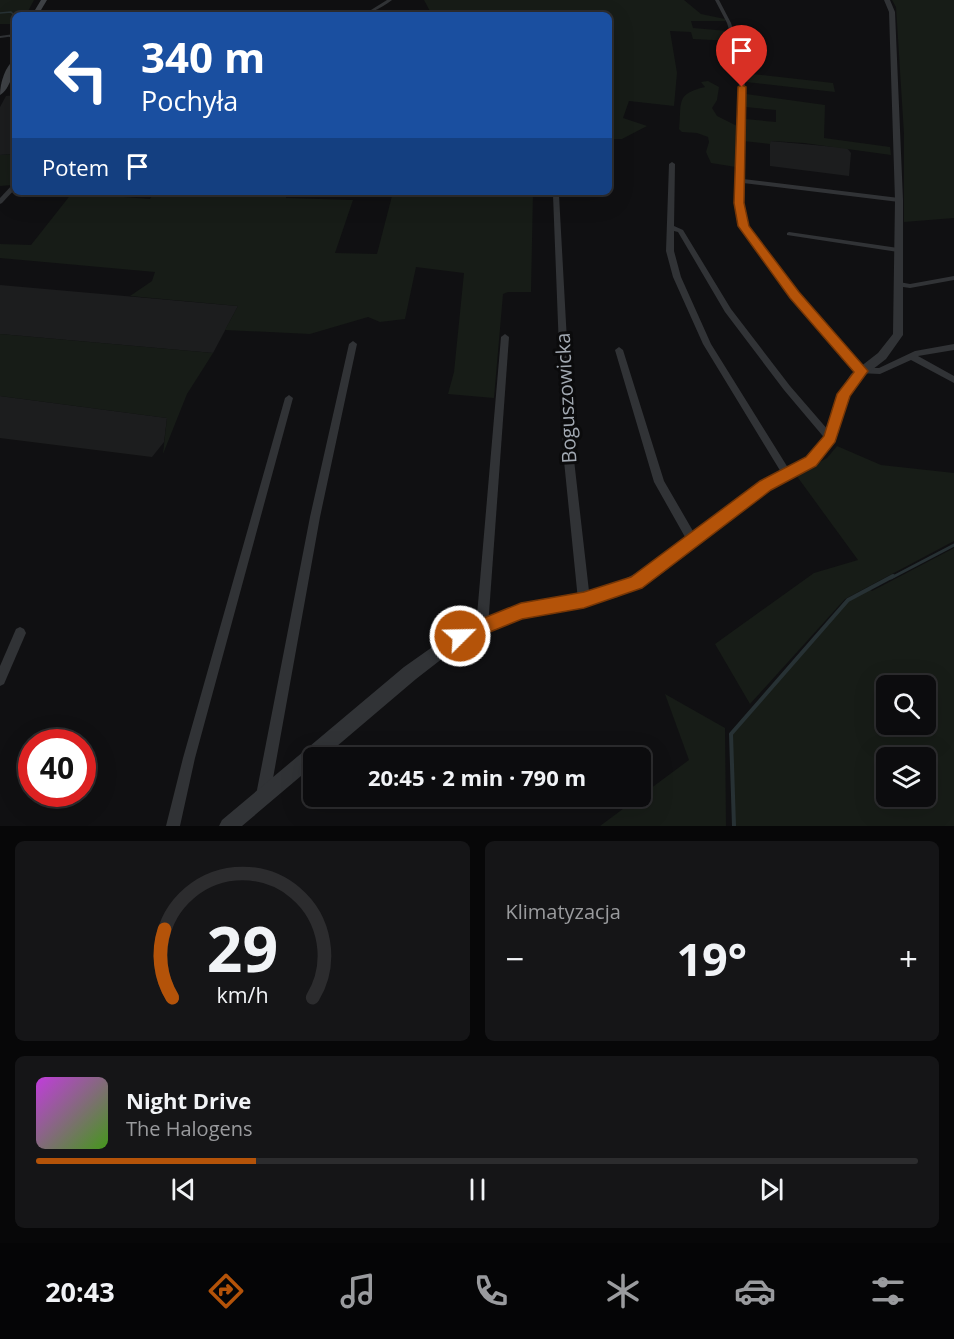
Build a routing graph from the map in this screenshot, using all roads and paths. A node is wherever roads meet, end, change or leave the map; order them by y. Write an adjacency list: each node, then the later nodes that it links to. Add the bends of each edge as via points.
1 (390, 0): 4 (street)
2 (717, 0): 10 (street, via 729,23 742,75)
3 (887, 0): 13 (street, via 892,12)
4 (367, 12)
5 (12, 58): 7 (main road)
6 (12, 68): 8 (main road)
7 (0, 84)
8 (0, 93)
9 (672, 164): 15 (street)
10 (740, 181): 13 (street); 25 (street, via 743,226 795,295)
11 (12, 188): 14 (street)
12 (556, 195): 31 (street, Boguszowicka, via 568,451)
13 (899, 200): 17 (street)
14 (0, 202)
15 (670, 228): 28 (street, via 681,231 729,310); 29 (street, via 670,251 677,277 706,344)
16 (789, 234): 17 (street)
17 (898, 250): 19 (street)
18 (954, 278): 19 (street)
19 (899, 284): 25 (street, via 898,334 882,356)
20 (505, 337): 32 (street)
21 (353, 344): 35 (street, via 315,517)
22 (954, 348): 24 (street)
23 (619, 350): 30 (street, via 659,483)
24 (911, 356): 25 (street, via 880,371); 26 (street)
25 (861, 371): 28 (street, via 844,394)
26 (954, 380)
27 (289, 399): 36 (street)
28 (830, 438): 29 (street, via 811,462)
29 (787, 474): 30 (street)
30 (693, 541): 31 (street, via 636,583)
31 (584, 600): 32 (street, via 521,611)
32 (482, 627): 35 (street, via 460,636 410,673)
33 (20, 633): 34 (street)
34 (0, 680)
35 (263, 797): 37 (street)
36 (172, 826)
37 (228, 826)

